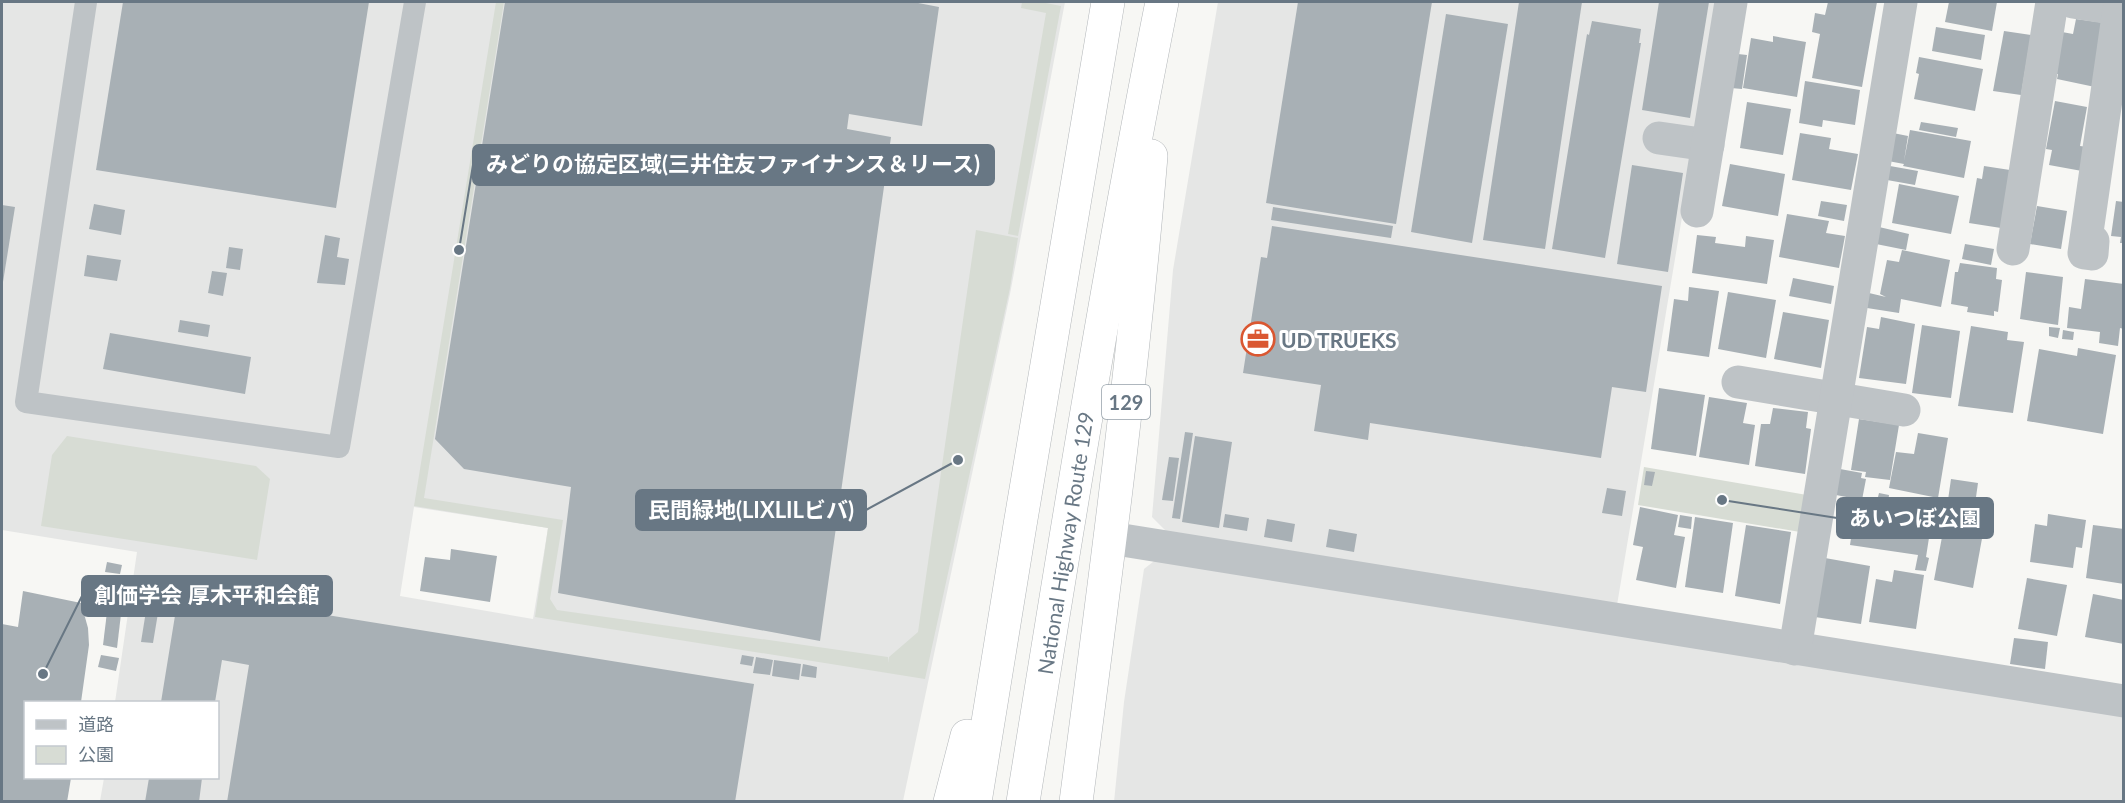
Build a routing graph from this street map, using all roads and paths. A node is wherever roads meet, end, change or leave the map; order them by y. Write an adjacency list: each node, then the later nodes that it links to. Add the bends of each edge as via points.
1 (86, 2): 2 (lane, via 26,402 339,447)
2 (415, 2)
3 (1108, 2): 18 (highway)
4 (1162, 2): 19 (highway, 129, via 1142,262); 24 (highway, National Highway Route 129 / 129, via 1130,160)
5 (1731, 2): 11 (street)
6 (1901, 2): 16 (street)
7 (2052, 2): 14 (street)
8 (2073, 2): 9 (street)
9 (2121, 10): 13 (street, via 2108,184 2084,253 2092,254)
10 (1659, 138): 11 (street)
11 (1707, 146): 12 (street)
12 (1697, 211)
13 (2093, 241)
14 (2013, 249)
15 (1738, 382): 16 (street)
16 (1835, 398): 17 (street); 20 (street)
17 (1904, 410)
18 (1020, 525): 22 (highway); 23 (highway)
19 (1110, 538): 20 (street); 25 (highway, 129)
20 (1795, 648): 21 (street)
21 (2124, 701)
22 (950, 801)
23 (975, 801)
24 (1023, 801)
25 (1076, 801)

